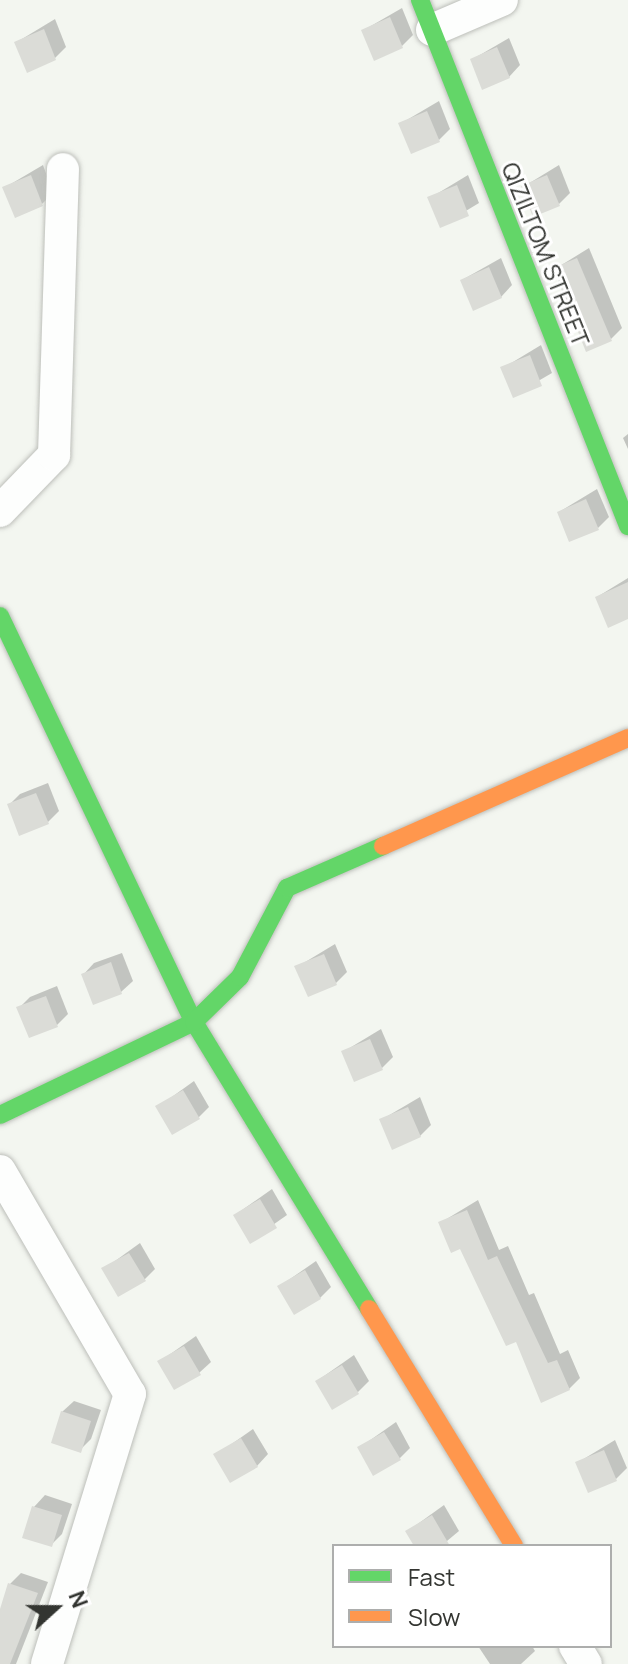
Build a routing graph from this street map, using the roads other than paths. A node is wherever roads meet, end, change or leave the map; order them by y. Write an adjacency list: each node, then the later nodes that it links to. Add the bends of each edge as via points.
1 (420, 0): 3 (street, QIZILTOM STREET)
2 (502, 0): 3 (street)
3 (432, 30): 6 (street, QIZILTOM STREET)
4 (63, 169): 5 (street, via 54,455)
5 (0, 511)
6 (628, 526)
7 (0, 616): 9 (street)
8 (628, 738): 9 (street, via 287,888 240,977)
9 (194, 1022): 10 (street); 12 (street)
10 (0, 1115)
11 (0, 1171): 13 (street, via 130,1394)
12 (513, 1544)
13 (47, 1664)

